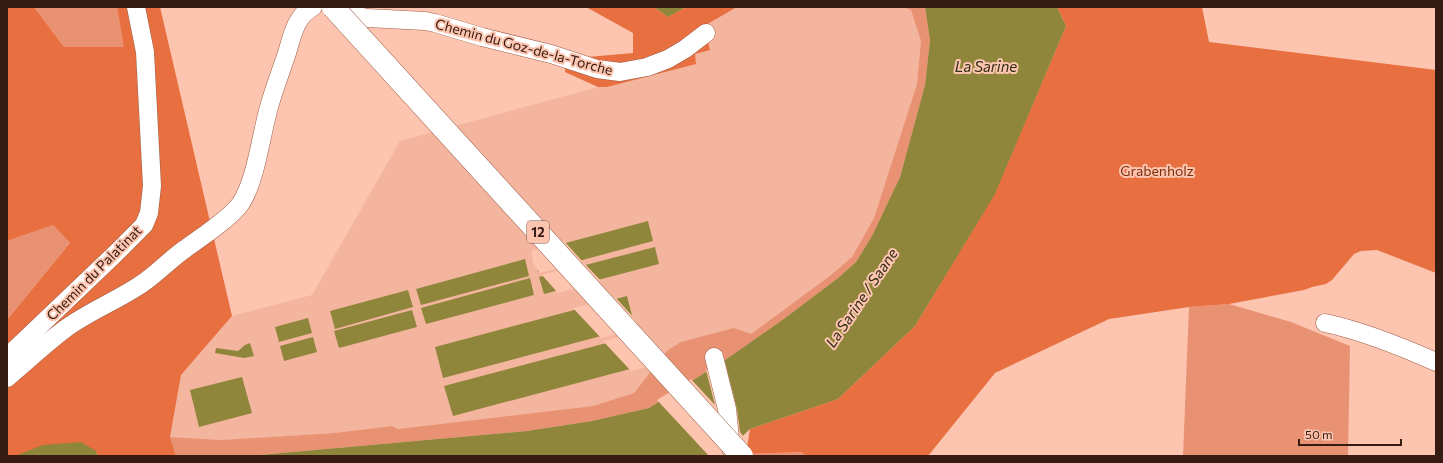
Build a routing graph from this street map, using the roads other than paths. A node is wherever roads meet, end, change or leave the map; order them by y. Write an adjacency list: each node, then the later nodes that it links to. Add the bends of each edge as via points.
1 (136, 7): 6 (street, Chemin du Palatinat, via 145,52 152,186 149,213 144,225 120,250)
2 (313, 7): 9 (street, via 301,16 294,32 269,107 247,192 240,204 150,278 64,329)
3 (333, 7): 4 (street, Chemin du Goz-de-la-Torche, via 367,18 435,23 597,69 620,72 668,59 685,50); 11 (main road, 12, bridge)
4 (706, 33)
5 (1325, 323): 8 (street, via 1350,329)
6 (7, 357)
7 (714, 357): 10 (street, via 727,409)
8 (1436, 362)
9 (7, 378)
10 (731, 456)
11 (742, 456)

